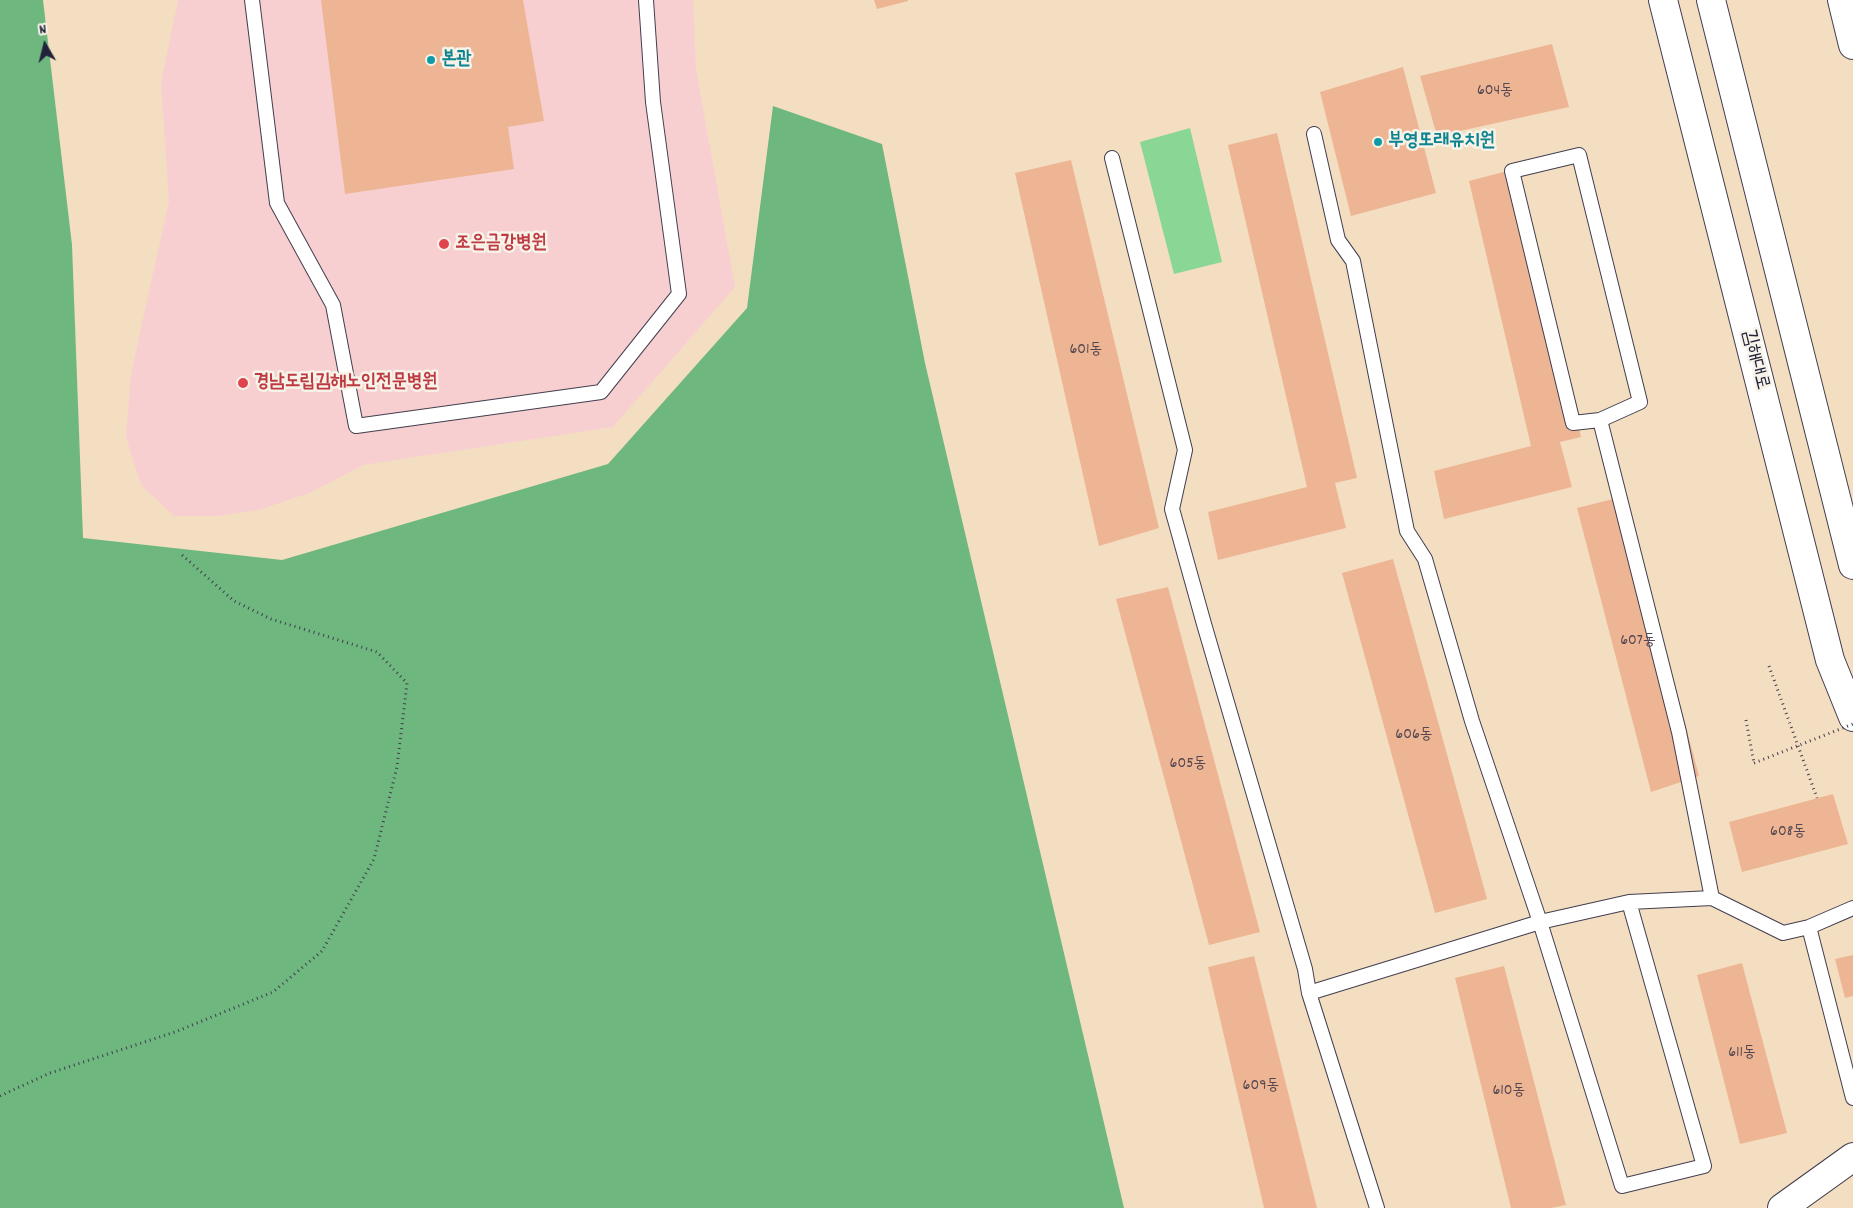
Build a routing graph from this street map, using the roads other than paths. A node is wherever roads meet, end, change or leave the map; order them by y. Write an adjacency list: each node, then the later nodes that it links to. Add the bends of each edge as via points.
1 (252, 0): 2 (lane, via 277,203 333,305 356,426 601,392 679,294 653,102)
2 (646, 0)
3 (1662, 0): 11 (main road, 김해대로, via 1830,660)
4 (1711, 0): 10 (main road)
5 (1842, 0): 6 (main road)
6 (1853, 45)
7 (1314, 134): 15 (lane, via 1338,240 1353,261 1408,532 1425,559 1472,721)
8 (1112, 158): 17 (lane, via 1185,450 1172,509 1305,969)
9 (1600, 420): 9 (lane, via 1640,402 1578,156 1512,170 1573,423); 12 (lane, via 1679,732)
10 (1853, 565)
11 (1853, 718)
12 (1712, 898): 13 (lane); 16 (lane, via 1782,933)
13 (1629, 902): 15 (lane); 15 (lane, via 1704,1166 1622,1186)
14 (1853, 908): 16 (lane)
15 (1540, 922): 17 (lane)
16 (1809, 927): 18 (lane)
17 (1309, 993): 20 (lane)
18 (1853, 1098)
19 (1853, 1158): 21 (main road)
20 (1377, 1208)
21 (1782, 1208)

